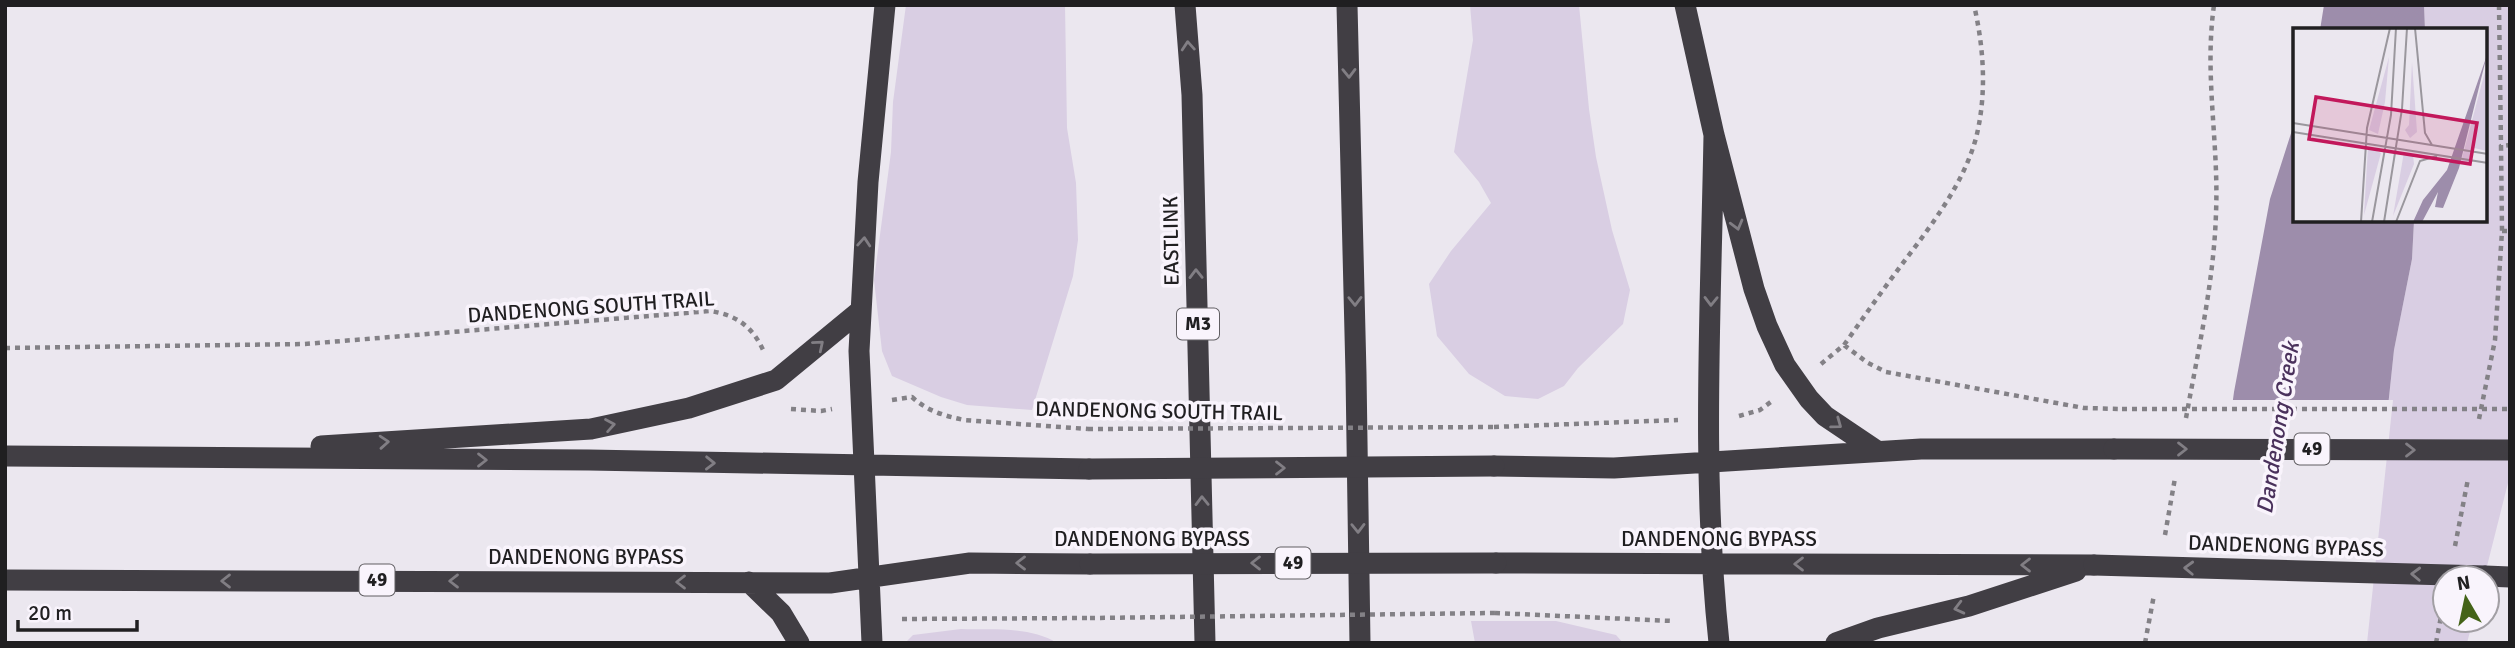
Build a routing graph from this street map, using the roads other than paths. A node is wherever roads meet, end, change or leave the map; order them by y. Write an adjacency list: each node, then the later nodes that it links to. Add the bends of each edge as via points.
1 (884, 5): 6 (highway, one-way to 1)
2 (1185, 5): 21 (highway, EASTLINK / M3, one-way to 2, via 1192,95)
3 (1347, 5): 22 (highway, one-way to 22)
4 (1685, 5): 5 (highway)
5 (1714, 135): 7 (highway, one-way to 7, via 1754,289 1776,349 1825,416); 11 (highway, one-way to 11)
6 (861, 310): 10 (highway, one-way to 6, via 591,429 689,408 776,380); 12 (highway)
7 (1877, 450): 8 (highway, 49, one-way to 8, bridge); 11 (highway, 49)
8 (2510, 450)
9 (5, 456): 10 (highway, 49)
10 (144, 457): 12 (highway, 49, one-way to 12)
11 (1709, 461): 12 (highway, 49, one-way to 11, bridge, via 1614,468); 13 (highway)
12 (863, 466): 16 (highway)
13 (1711, 563): 14 (highway, DANDENONG BYPASS / 49, one-way to 13); 16 (highway, DANDENONG BYPASS / 49, one-way to 16, bridge, via 970,563); 23 (highway)
14 (2094, 565): 15 (highway, DANDENONG BYPASS / 49, one-way to 14, bridge); 24 (highway, one-way to 24)
15 (2510, 577)
16 (870, 578): 18 (highway, DANDENONG BYPASS / 49, via 830,583); 20 (highway)
17 (5, 580): 18 (highway, DANDENONG BYPASS / 49, one-way to 17)
18 (749, 582): 19 (highway, via 781,613)
19 (799, 643)
20 (872, 643)
21 (1205, 643)
22 (1360, 643)
23 (1719, 643)
24 (1836, 643)

